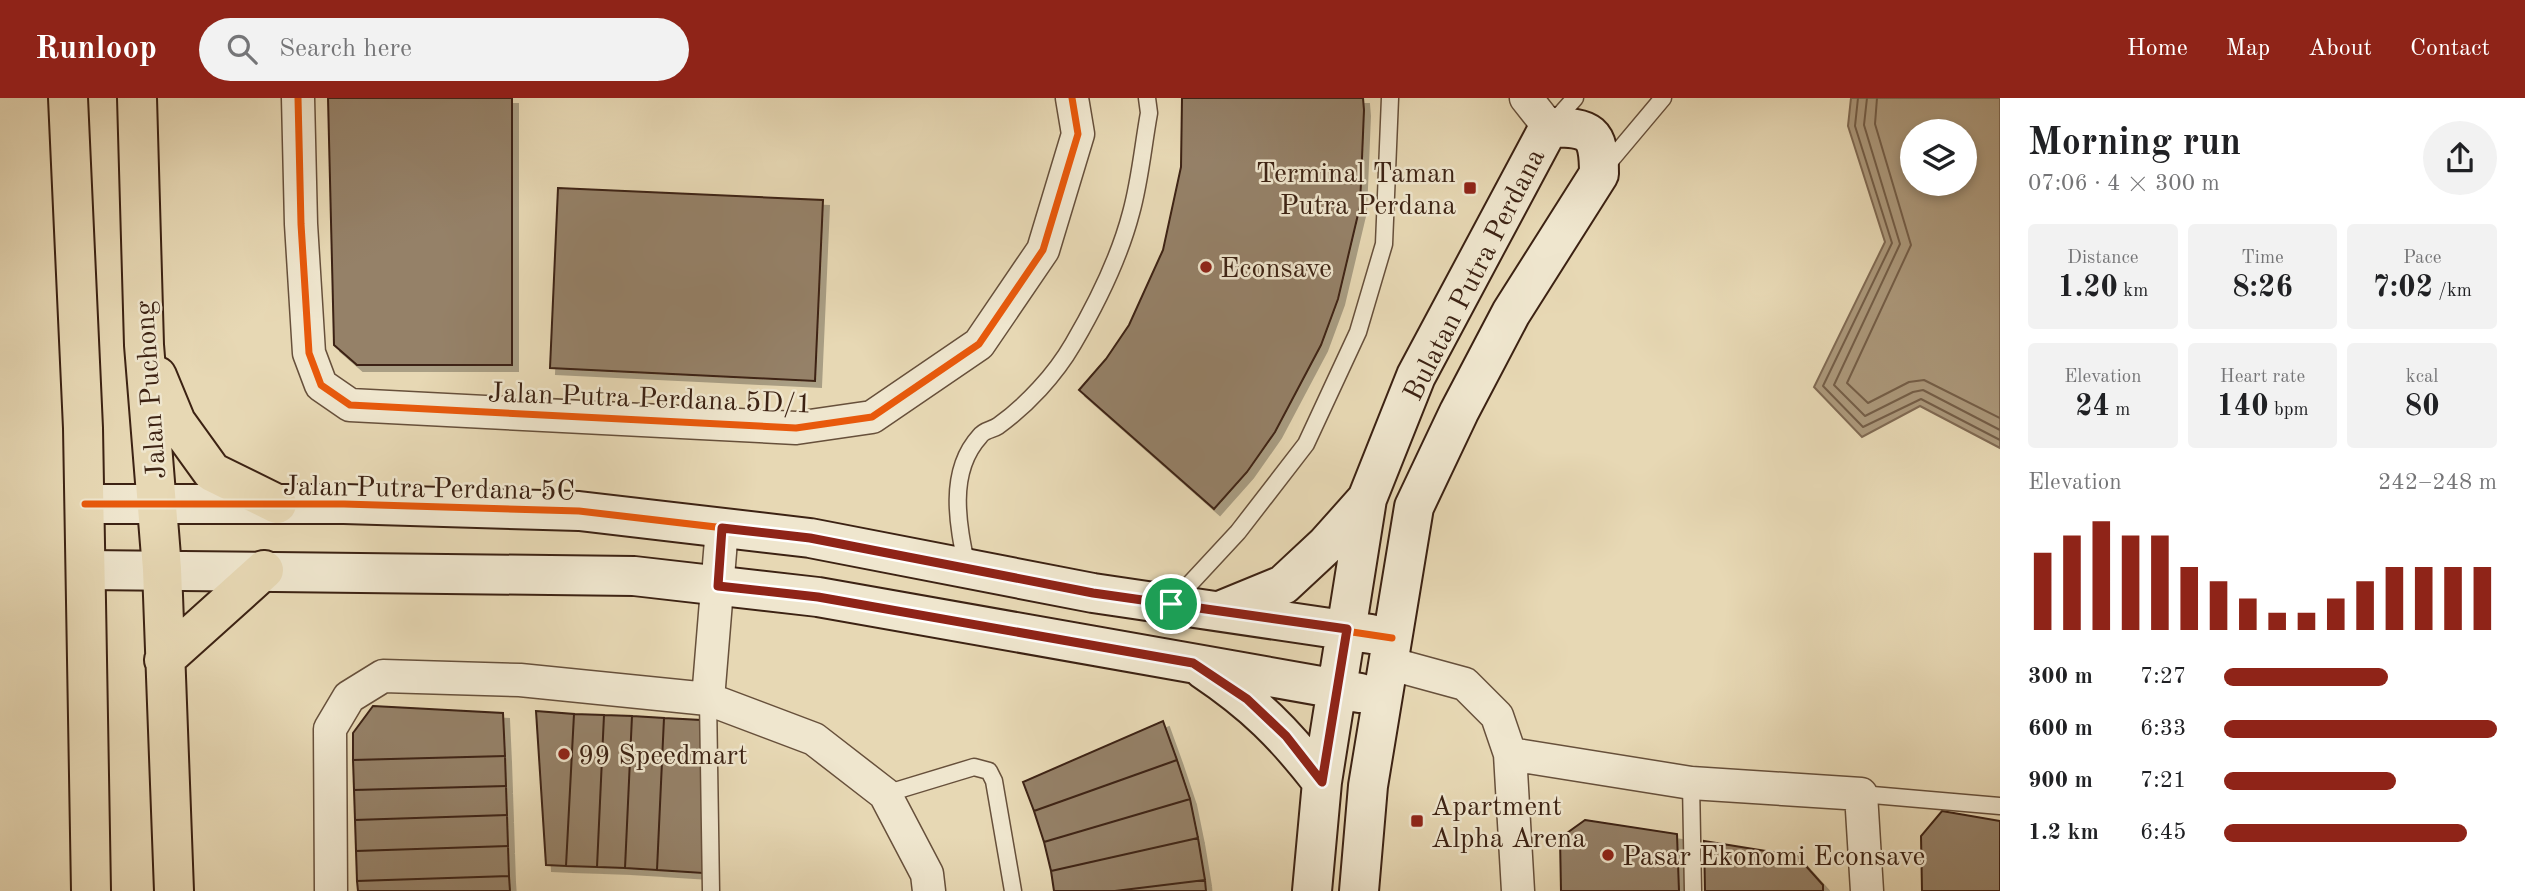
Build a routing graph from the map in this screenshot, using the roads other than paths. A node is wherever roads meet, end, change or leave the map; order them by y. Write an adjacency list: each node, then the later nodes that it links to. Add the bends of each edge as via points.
1 (68, 98): 13 (main road)
2 (137, 98): 11 (main road, Jalan Puchong)
3 (298, 98): 4 (street, Jalan Putra Perdana 5D/1, via 309,353 321,385 350,405 796,428 872,417 979,344 1042,250 1078,134)
4 (1072, 98)
5 (1147, 98): 17 (lane, via 1149,113 1131,213 1104,289 1071,347 1038,391 996,428 981,433 965,458 957,493)
6 (1391, 98): 22 (lane, via 1384,244 1358,332 1306,444 1238,533)
7 (1575, 98): 9 (lane)
8 (1663, 98): 10 (lane)
9 (1538, 112): 10 (street, Bulatan Putra Perdana, via 1592,134 1599,147); 12 (street, Bulatan Putra Perdana, via 1416,376)
10 (1599, 174): 27 (street, Bulatan Putra Perdana, via 1511,313 1413,507)
11 (144, 345): 14 (main road, Jalan Puchong); 15 (main road, via 176,422 212,472)
12 (1367, 499): 23 (street, via 1283,584); 24 (street, Bulatan Putra Perdana)
13 (85, 504): 14 (street, Jalan Putra Perdana 5C); 19 (main road)
14 (156, 504): 15 (street, Jalan Putra Perdana 5C); 18 (main road, Jalan Puchong)
15 (277, 504): 16 (street, Jalan Putra Perdana 5C, via 579,511)
16 (722, 528): 17 (street, Jalan Putra Perdana 5C, via 810,538); 21 (street)
17 (967, 568): 22 (street, Jalan Putra Perdana 5C)
18 (162, 569): 19 (street); 20 (street); 25 (main road, Jalan Puchong)
19 (86, 570): 36 (main road)
20 (264, 570): 21 (street, via 634,576); 25 (main road)
21 (718, 586): 26 (street, via 818,597); 29 (street)
22 (1171, 604): 23 (street, Jalan Putra Perdana 5C)
23 (1220, 611): 24 (street, Jalan Putra Perdana 5C)
24 (1347, 629): 27 (street, Jalan Putra Perdana 5C); 28 (street, Bulatan Putra Perdana)
25 (164, 660): 37 (main road, Jalan Puchong)
26 (1193, 663): 28 (street); 31 (street, via 1247,699 1286,736)
27 (1388, 666): 28 (street); 30 (street, via 1465,684 1497,716); 43 (street, Bulatan Putra Perdana, via 1368,786)
28 (1337, 688): 31 (street, Bulatan Putra Perdana)
29 (708, 699): 33 (street, via 814,739); 38 (street, via 520,680 383,676 349,697 330,729); 39 (lane)
30 (1510, 754): 32 (street); 44 (street)
31 (1322, 782): 42 (street, Bulatan Putra Perdana)
32 (1691, 783): 34 (street); 45 (lane)
33 (885, 794): 40 (street, via 927,874); 41 (lane, via 974,766 989,771)
34 (1861, 794): 35 (lane); 46 (street)
35 (2000, 806)
36 (92, 891)
37 (174, 891)
38 (331, 891)
39 (711, 891)
40 (929, 891)
41 (1013, 891)
42 (1312, 891)
43 (1359, 891)
44 (1518, 891)
45 (1693, 891)
46 (1867, 891)

